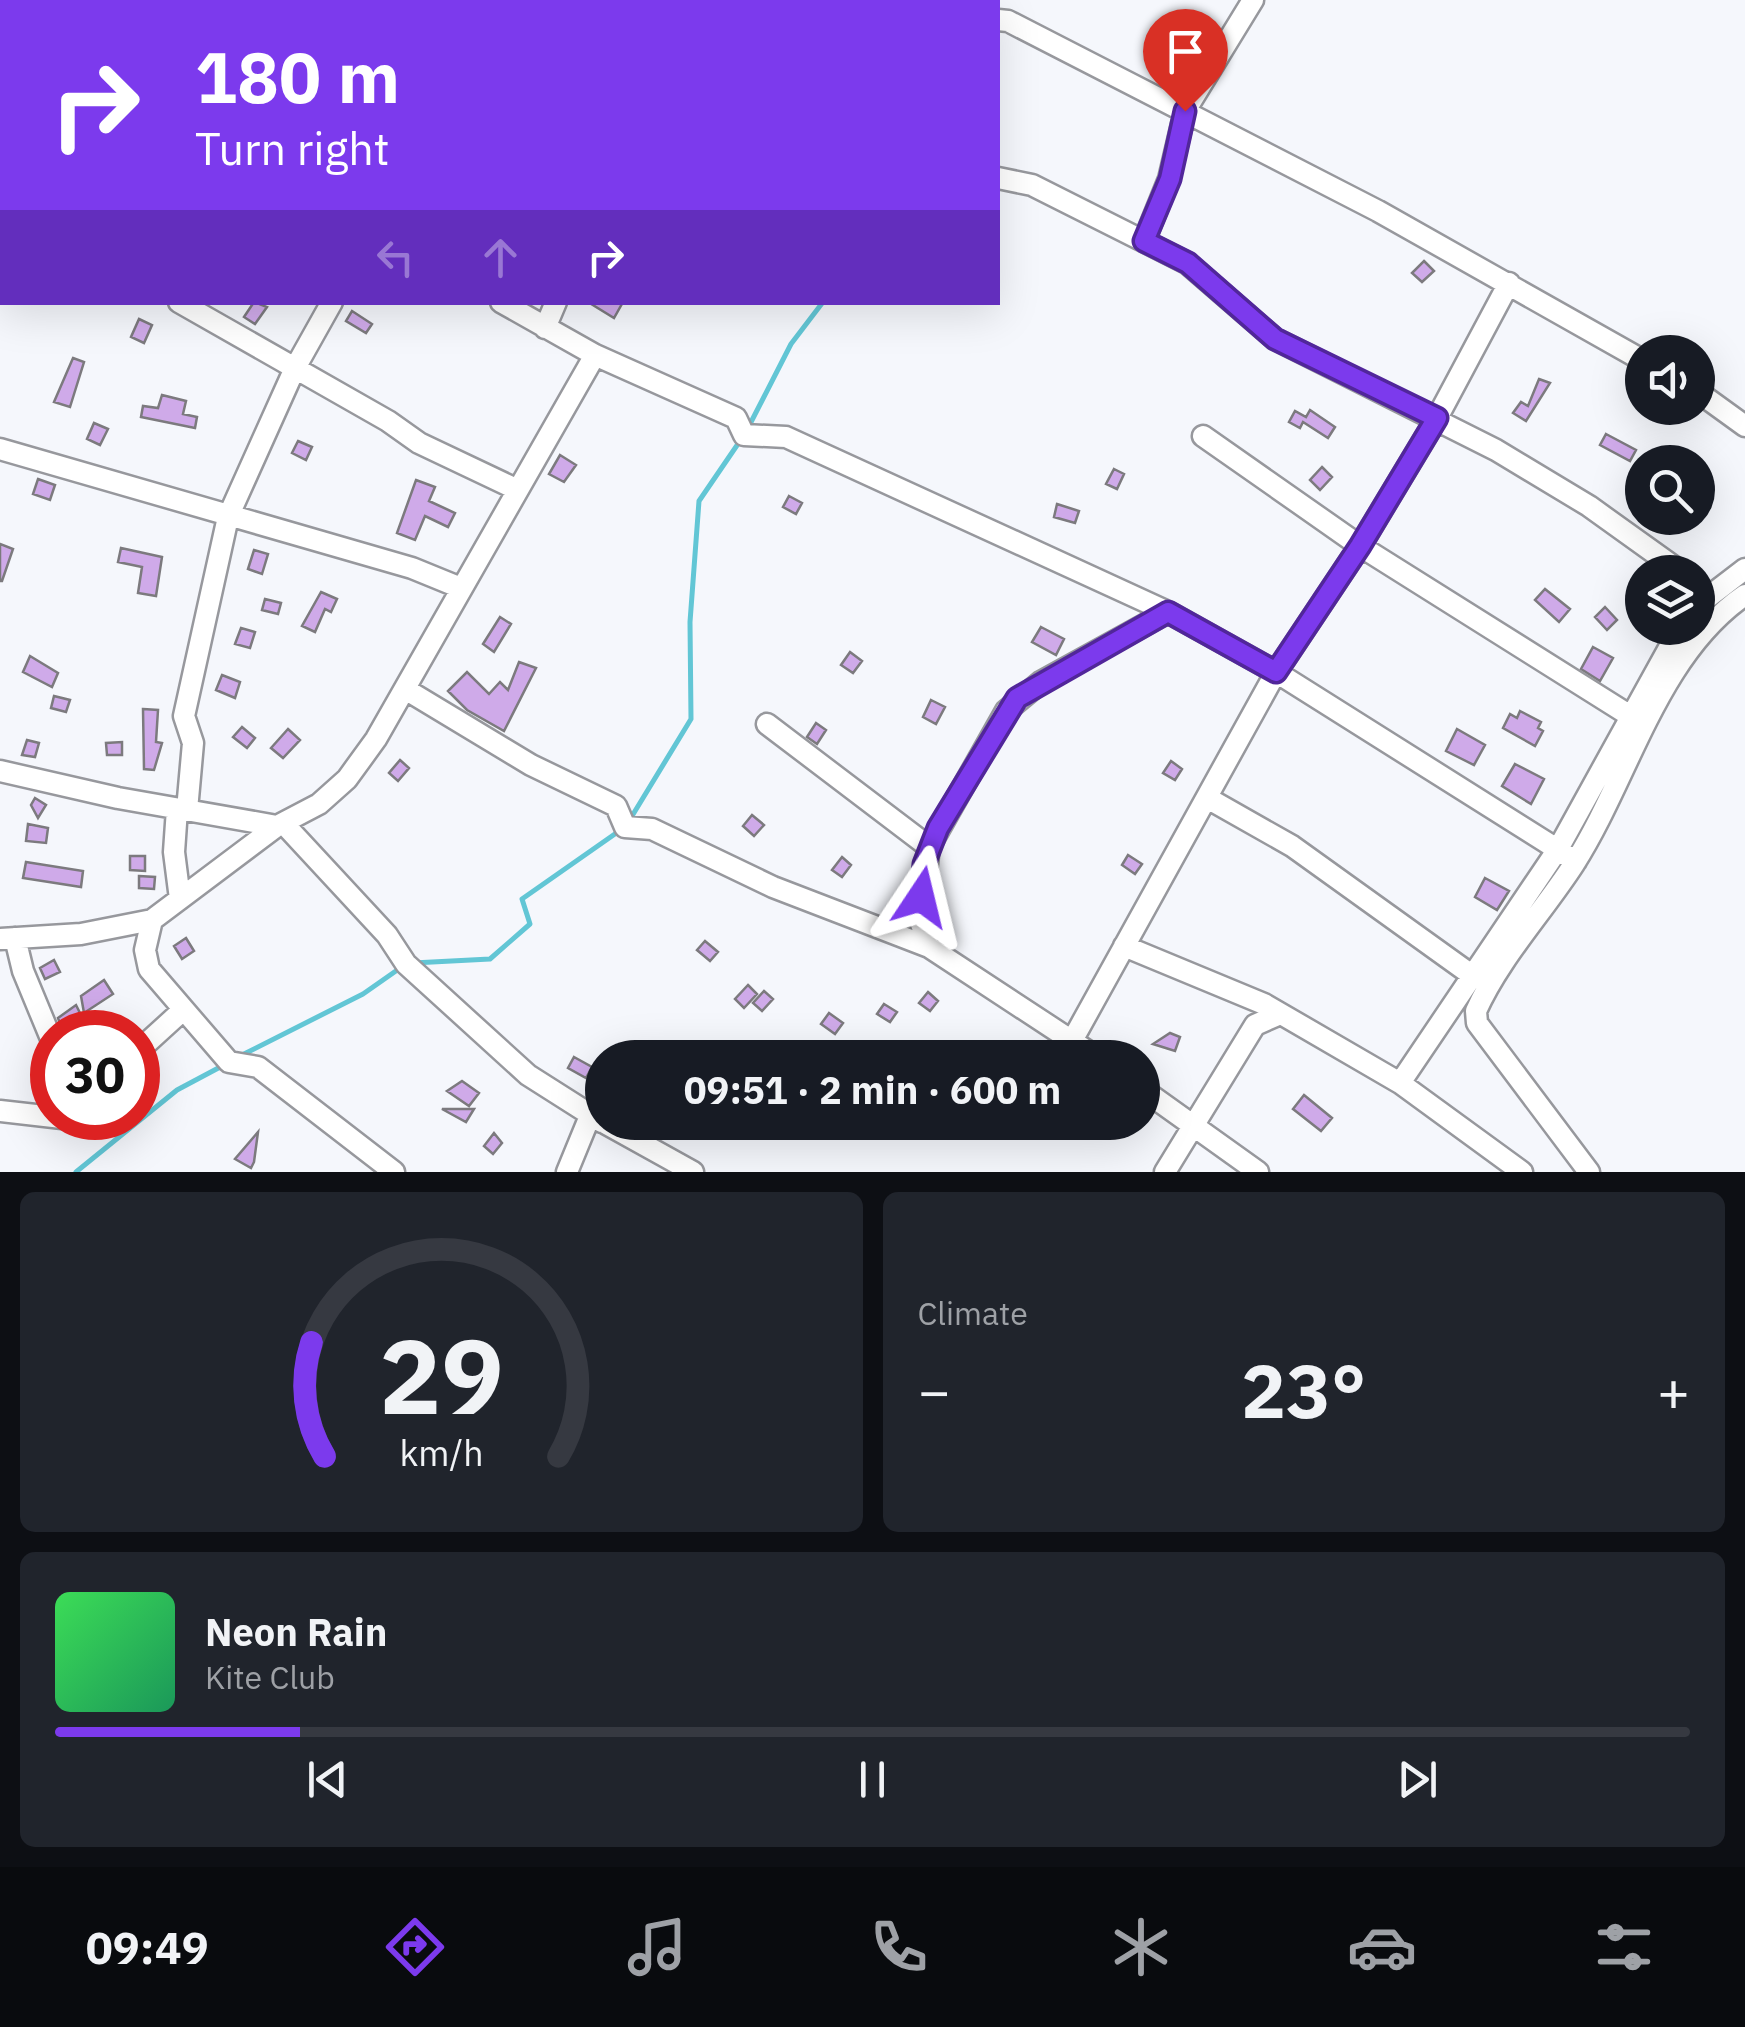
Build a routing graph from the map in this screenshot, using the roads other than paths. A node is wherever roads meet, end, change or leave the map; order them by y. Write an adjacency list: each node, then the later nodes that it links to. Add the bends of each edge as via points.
1 (1253, 0): 3 (street)
2 (1000, 21): 3 (street)
3 (1185, 111): 5 (street, via 1170,179); 6 (street)
4 (1000, 178): 5 (street, via 1032,184)
5 (1144, 241): 16 (street, via 1188,263 1275,339)
6 (1509, 283): 12 (street); 16 (street)
7 (184, 305): 14 (street)
8 (330, 305): 14 (street)
9 (505, 305): 11 (street)
10 (555, 305): 11 (street)
11 (546, 328): 13 (street)
12 (1625, 350)
13 (594, 356): 20 (street); 28 (street, via 736,418 744,435 786,437)
14 (295, 368): 20 (street, via 419,443); 21 (street)
15 (1715, 404): 17 (street)
16 (1437, 418): 22 (street); 23 (street, via 1588,506)
17 (1745, 426)
18 (1202, 436): 22 (street)
19 (0, 449): 21 (street)
20 (518, 490): 26 (street)
21 (228, 517): 26 (street); 36 (street, via 184,716 192,742)
22 (1360, 546): 30 (street); 32 (street)
23 (1656, 555)
24 (1745, 569): 25 (street)
25 (1715, 586)
26 (461, 588): 31 (street)
27 (1745, 595): 32 (street, via 1691,650)
28 (1168, 612): 30 (street); 38 (street, via 1017,698)
29 (1672, 645): 32 (street)
30 (1276, 672): 35 (street); 39 (street)
31 (405, 689): 37 (street, via 346,779); 44 (street, via 531,765 616,806 625,827 652,829 773,887)
32 (1638, 721): 39 (street)
33 (768, 724): 38 (street)
34 (0, 771): 36 (street)
35 (1209, 799): 43 (street); 45 (street, via 1292,846)
36 (182, 809): 37 (street); 40 (street, via 174,852)
37 (281, 826): 40 (street); 56 (street, via 387,935 406,964 528,1075)
38 (930, 847): 44 (street, via 920,921)
39 (1567, 855): 45 (street); 67 (street, via 1476,1011 1477,1023)
40 (180, 900): 41 (street)
41 (152, 920): 42 (street, via 81,934); 48 (street, via 148,969)
42 (7, 938): 47 (street)
43 (1124, 946): 46 (street); 52 (street)
44 (930, 947): 52 (street)
45 (1473, 976): 53 (street)
46 (1248, 996): 49 (street); 50 (street)
47 (39, 1010)
48 (183, 1010): 51 (street); 61 (street, via 229,1062 258,1067)
49 (1280, 1014): 50 (street); 53 (street)
50 (1255, 1024): 58 (street)
51 (160, 1030)
52 (1073, 1039)
53 (1400, 1083): 66 (street)
54 (1160, 1102): 58 (street)
55 (0, 1111): 57 (street)
56 (585, 1111)
57 (30, 1114)
58 (1194, 1126): 64 (street); 65 (street)
59 (586, 1140): 62 (street)
60 (635, 1140): 63 (street)
61 (394, 1172)
62 (566, 1172)
63 (692, 1172)
64 (1165, 1172)
65 (1258, 1172)
66 (1522, 1172)
67 (1589, 1172)

